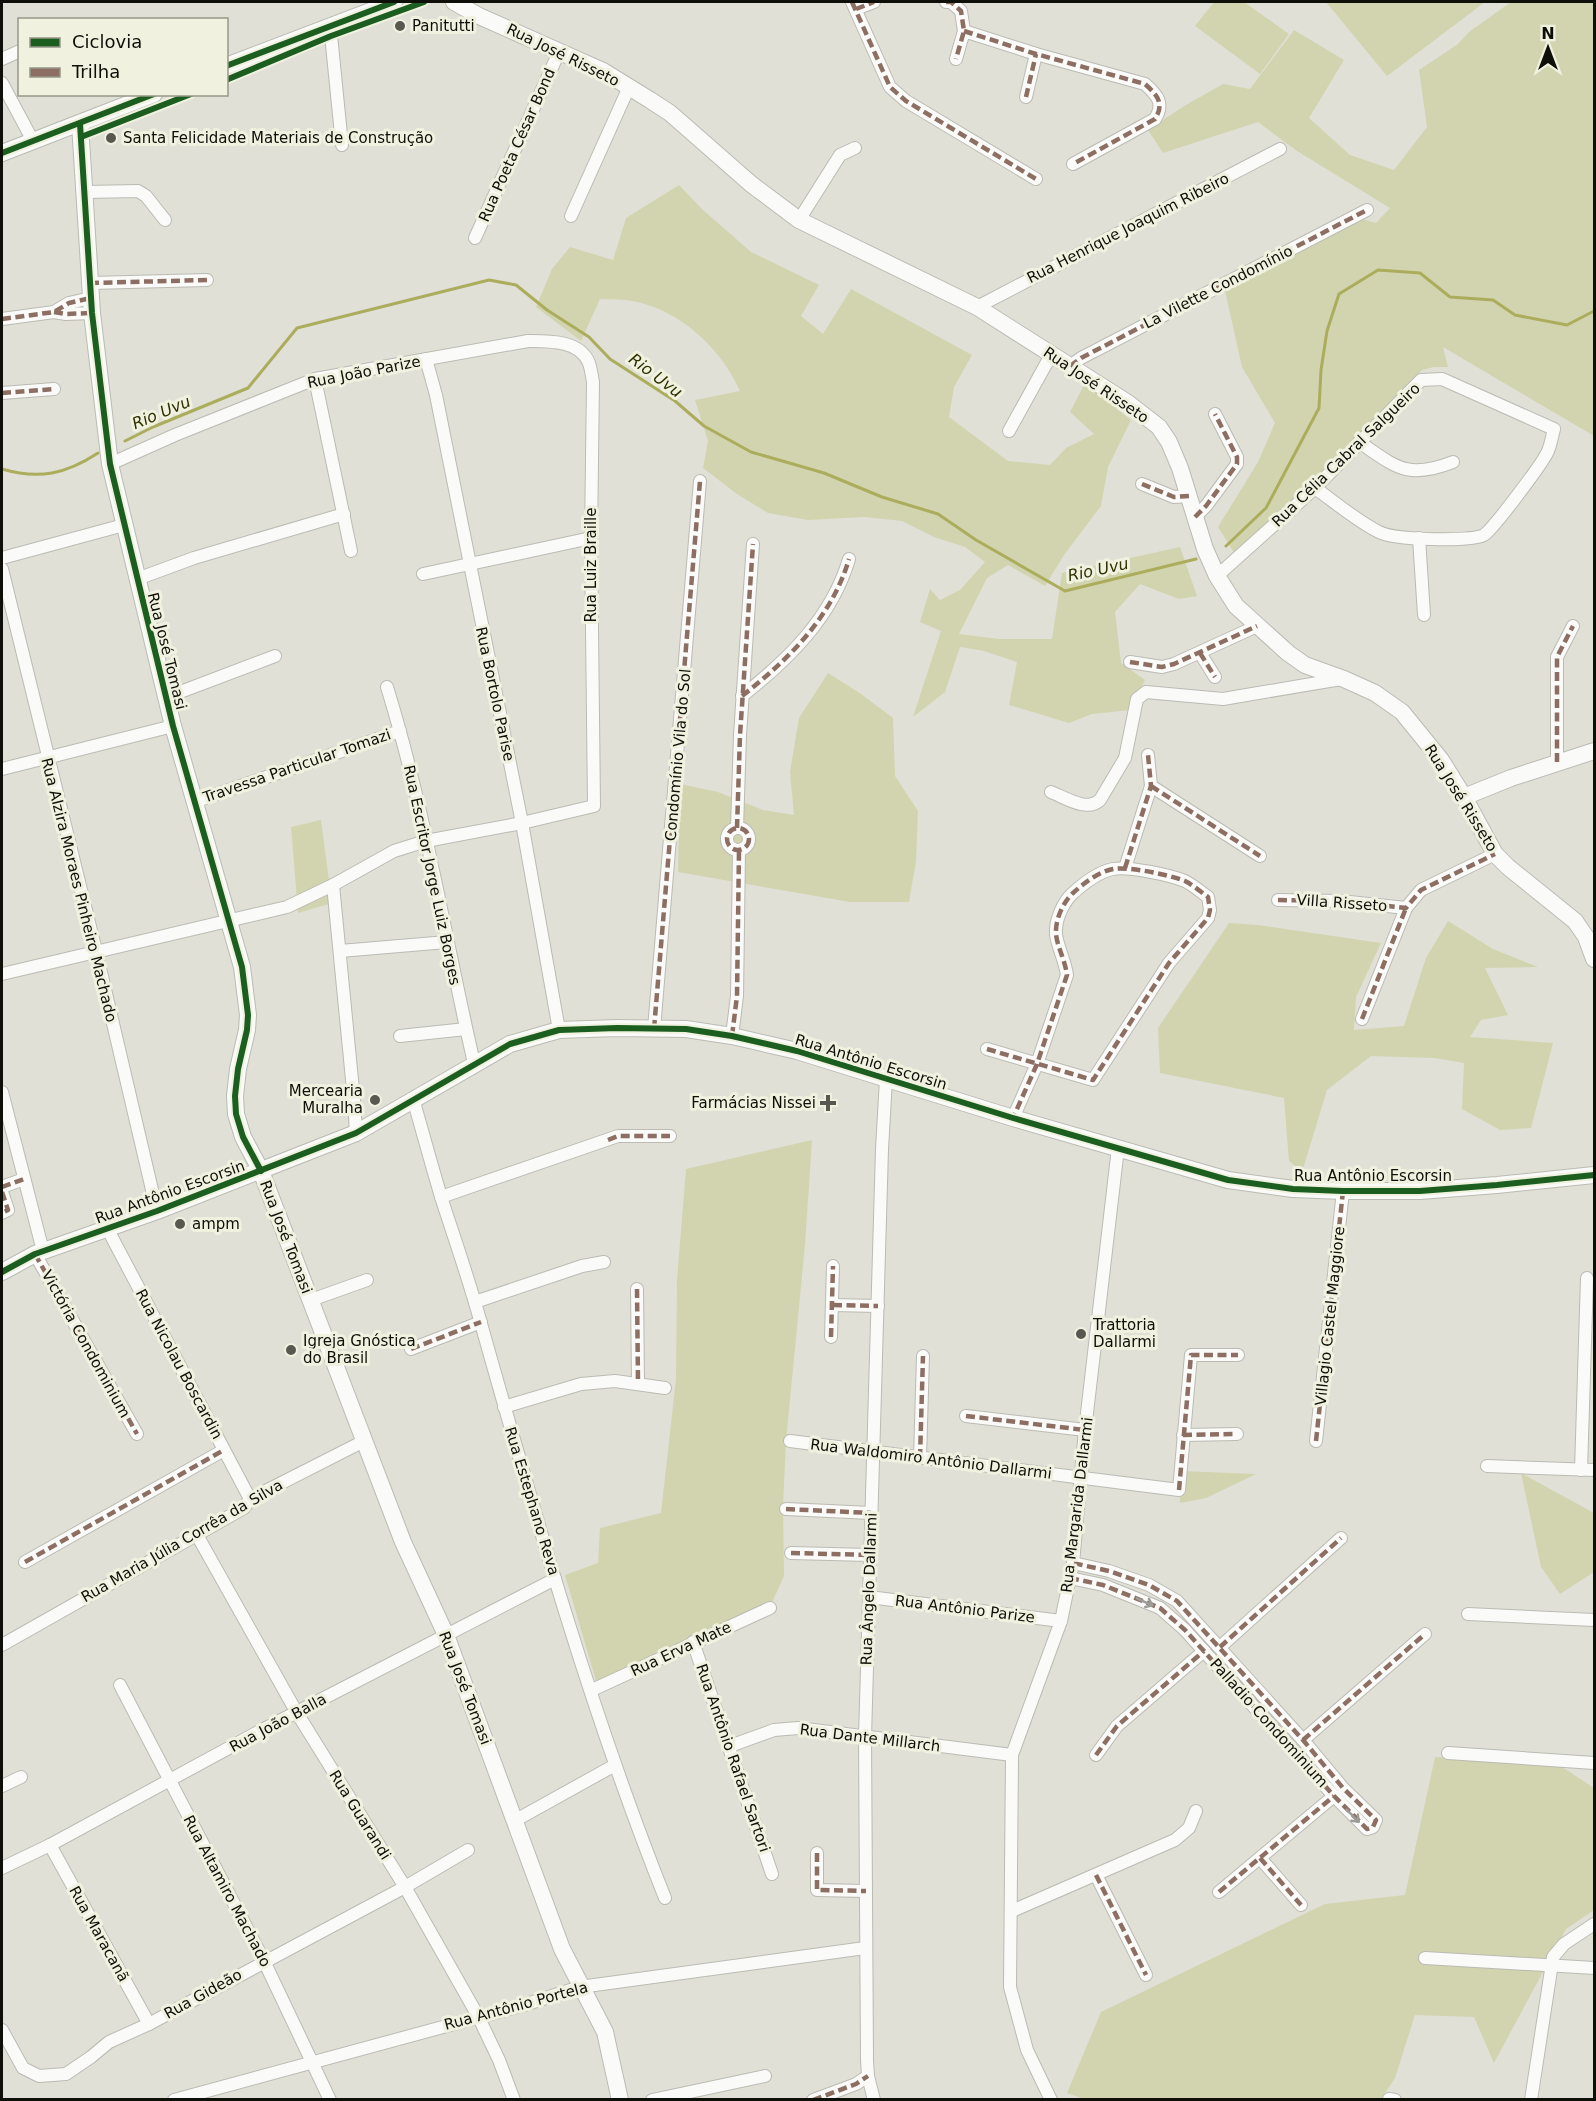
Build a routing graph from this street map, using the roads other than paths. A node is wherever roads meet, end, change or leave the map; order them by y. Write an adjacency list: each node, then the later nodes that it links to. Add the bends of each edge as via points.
1 (394, 2): 6 (main road)
2 (454, 2): 9 (main road, Rua José Risseto)
3 (874, 2): 5 (street)
4 (946, 2): 7 (street, via 962,11)
5 (854, 5): 25 (street, via 890,87 906,101)
6 (330, 25): 13 (main road); 20 (street)
7 (964, 31): 10 (street); 12 (street)
8 (18, 52): 11 (street)
9 (559, 52): 15 (main road, Rua José Risseto); 31 (street, Rua Poeta César Bond)
10 (1036, 54): 17 (street); 24 (street, via 1145,84 1160,102 1155,119)
11 (2, 59)
12 (956, 59)
13 (228, 65)
14 (2, 82): 19 (street)
15 (629, 87): 28 (street); 30 (main road, Rua José Risseto, via 670,113)
16 (149, 96): 18 (main road)
17 (1026, 97)
18 (80, 124): 19 (main road); 26 (main road, Rua José Tomasi)
19 (33, 141): 23 (main road)
20 (342, 145)
21 (855, 148): 30 (street, via 840,155)
22 (1280, 149): 34 (street, Rua Henrique Joaquim Ribeiro)
23 (2, 153)
24 (1073, 164)
25 (1036, 179)
26 (86, 192): 29 (street, via 138,191); 33 (main road, Rua José Tomasi)
27 (1367, 210): 39 (street, La Vilette Condomínio)
28 (571, 216)
29 (165, 220)
30 (798, 220): 34 (main road, Rua José Risseto)
31 (476, 238)
32 (207, 280): 33 (street)
33 (91, 298): 35 (street, via 69,303 54,312); 47 (main road, Rua José Tomasi)
34 (977, 306): 37 (main road, Rua José Risseto)
35 (2, 319)
36 (560, 341): 38 (street, Rua João Parize, via 528,341); 55 (street, Rua Luiz Braille, via 588,361 593,382)
37 (1051, 355): 39 (main road, Rua José Risseto); 44 (street)
38 (426, 359): 40 (street, Rua João Parize); 61 (street, Rua Bortolo Parise)
39 (1070, 366): 51 (main road, Rua José Risseto, via 1159,427 1169,442)
40 (315, 379): 47 (street, Rua João Parize); 52 (street)
41 (54, 389): 42 (street)
42 (2, 393)
43 (1215, 414): 53 (street, via 1237,464)
44 (1009, 431)
45 (1359, 442): 46 (street, via 1398,468 1437,468); 50 (street, Rua Célia Cabral Salgueiro); 56 (street, Rua Célia Cabral Salgueiro, via 1421,380 1431,378 1458,385 1554,429 1549,450 1484,535)
46 (1453, 462)
47 (110, 464): 54 (main road, Rua José Tomasi)
48 (700, 481): 104 (street, Condomínio Vila do Sol)
49 (1142, 484): 51 (street, via 1174,497)
50 (1315, 488): 56 (street, via 1379,532); 64 (street, Rua Célia Cabral Salgueiro)
51 (1189, 496): 53 (main road, Rua José Risseto)
52 (344, 514): 58 (street); 65 (street)
53 (1195, 517): 64 (main road, Rua José Risseto)
54 (124, 525): 59 (street); 65 (main road, Rua José Tomasi)
55 (591, 538): 61 (street); 88 (street, Rua Luiz Braille, via 594,806)
56 (1419, 538): 66 (street)
57 (753, 544): 75 (street)
58 (351, 551)
59 (2, 558)
60 (849, 559): 75 (street, via 828,608 816,624 775,670)
61 (469, 565): 63 (street); 88 (street, Rua Bortolo Parise)
62 (2, 569): 81 (street, Rua Alzira Moraes Pinheiro Machado)
63 (423, 574)
64 (1217, 576): 67 (main road, Rua José Risseto, via 1236,606)
65 (137, 579): 76 (main road, Rua José Tomasi)
66 (1424, 615)
67 (1257, 626): 69 (street); 73 (main road, Rua José Risseto, via 1305,665)
68 (1573, 626): 82 (street, via 1557,657)
69 (1200, 652): 71 (street, via 1161,668); 72 (street)
70 (274, 656): 76 (street)
71 (1130, 662)
72 (1215, 677)
73 (1344, 679): 85 (street, via 1223,699 1146,692 1137,699 1125,758 1100,800 1088,806); 86 (main road, Rua José Risseto, via 1375,693 1402,712 1441,760)
74 (387, 687): 78 (street, Rua Escritor Jorge Luiz Borges)
75 (742, 696): 107 (street, via 737,828 744,829 749,842 739,850 737,996)
76 (166, 697): 77 (main road, Rua José Tomasi)
77 (173, 726): 81 (street); 87 (main road, Rua José Tomasi)
78 (400, 731): 87 (street, Travessa Particular Tomazi); 89 (street, Rua Escritor Jorge Luiz Borges)
79 (1594, 751): 82 (main road)
80 (1148, 755): 84 (street)
81 (46, 757): 83 (street); 98 (street, Rua Alzira Moraes Pinheiro Machado)
82 (1557, 762): 86 (main road)
83 (2, 769)
84 (1151, 786): 91 (street); 92 (street)
85 (1052, 792)
86 (1464, 797): 90 (main road, Rua José Risseto)
87 (194, 802): 96 (main road, Rua José Tomasi)
88 (522, 823): 89 (street); 105 (street, Rua Bortolo Parise)
89 (426, 841): 93 (street, via 394,852); 97 (street, Rua Escritor Jorge Luiz Borges)
90 (1495, 854): 95 (street, Villa Risseto, via 1421,890); 100 (main road, Rua José Risseto, via 1575,921)
91 (1260, 856)
92 (1125, 868): 110 (street, via 1110,870 1082,885 1068,897 1060,913 1056,934 1067,975); 110 (street, via 1186,882 1208,897 1208,918 1169,963 1094,1080)
93 (333, 885): 96 (street, via 287,907); 99 (street)
94 (1278, 900): 95 (street, Villa Risseto)
95 (1406, 908): 102 (street, Villa Risseto)
96 (228, 921): 98 (street); 118 (main road, Rua José Tomasi, via 242,967 248,1015 238,1069 236,1114)
97 (447, 942): 99 (street); 103 (street, Rua Escritor Jorge Luiz Borges)
98 (96, 951): 101 (street); 125 (street, Rua Alzira Moraes Pinheiro Machado)
99 (340, 951): 115 (street)
100 (1594, 958)
101 (2, 974)
102 (1362, 1019)
103 (466, 1029): 106 (street); 109 (street, Rua Escritor Jorge Luiz Borges)
104 (654, 1029): 105 (main road, Rua Antônio Escorsin); 107 (main road, Rua Antônio Escorsin)
105 (560, 1030): 109 (main road, Rua Antônio Escorsin, via 510,1044)
106 (400, 1036)
107 (732, 1036): 111 (main road, Rua Antônio Escorsin, via 797,1051)
108 (987, 1050): 110 (street)
109 (474, 1063): 113 (main road, Rua Antônio Escorsin)
110 (1036, 1064): 114 (street)
111 (886, 1079): 114 (main road, Rua Antônio Escorsin); 138 (street, Rua Ângelo Dallarmi)
112 (2, 1092): 120 (street, Victória Condominium)
113 (413, 1100): 115 (main road, Rua Antônio Escorsin); 124 (street, Rua Estephano Reva)
114 (1013, 1118): 117 (main road, Rua Antônio Escorsin)
115 (356, 1132): 118 (main road, Rua Antônio Escorsin)
116 (670, 1137): 124 (street, via 618,1137)
117 (1118, 1148): 122 (main road, Rua Antônio Escorsin, via 1228,1180); 148 (street, Rua Margarida Dallarmi)
118 (261, 1171): 125 (main road, Rua Antônio Escorsin); 135 (main road, Rua José Tomasi)
119 (1594, 1175): 122 (main road, Rua Antônio Escorsin, via 1420,1191)
120 (24, 1179): 121 (street); 128 (street, Victória Condominium)
121 (2, 1187)
122 (1344, 1191): 154 (street, Villagio Castel Maggiore)
123 (2, 1192): 126 (street, via 8,1210)
124 (441, 1197): 136 (street, Rua Estephano Reva)
125 (157, 1211): 127 (main road, Rua Antônio Escorsin)
126 (2, 1213)
127 (107, 1228): 128 (main road, Rua Antônio Escorsin); 155 (street, Rua Nicolau Boscardin)
128 (39, 1253): 131 (main road, Rua Antônio Escorsin); 149 (street, Victória Condominium)
129 (604, 1262): 136 (street)
130 (833, 1266): 137 (street)
131 (2, 1272)
132 (1587, 1278): 159 (street)
133 (367, 1280): 135 (street)
134 (637, 1289): 144 (street)
135 (310, 1300): 152 (main road, Rua José Tomasi)
136 (475, 1302): 139 (street, Rua Estephano Reva)
137 (833, 1305): 138 (street); 140 (street)
138 (878, 1306): 156 (street, Rua Ângelo Dallarmi)
139 (481, 1322): 141 (street); 146 (street, Rua Estephano Reva)
140 (831, 1337)
141 (411, 1349)
142 (1238, 1355): 151 (street, via 1191,1354)
143 (923, 1356): 157 (street)
144 (638, 1383): 145 (street); 146 (street, via 581,1384)
145 (664, 1388)
146 (504, 1407): 173 (street, Rua Estephano Reva)
147 (966, 1416): 148 (street)
148 (1085, 1430): 161 (street, Rua Margarida Dallarmi)
149 (136, 1434)
150 (1237, 1434): 151 (street)
151 (1183, 1435): 161 (street, Rua Waldomiro Antônio Dallarmi, via 1179,1490)
152 (364, 1440): 162 (street, Rua Maria Júlia Corrêa da Silva); 181 (main road, Rua José Tomasi, via 403,1542)
153 (790, 1441): 156 (street, Rua Waldomiro Antônio Dallarmi)
154 (1316, 1441)
155 (224, 1450): 162 (street, Rua Nicolau Boscardin); 169 (street)
156 (872, 1453): 157 (street, Rua Waldomiro Antônio Dallarmi); 164 (street, Rua Ângelo Dallarmi)
157 (920, 1458): 161 (street, Rua Waldomiro Antônio Dallarmi)
158 (1487, 1466): 159 (street)
159 (1581, 1470): 160 (street)
160 (1594, 1470)
161 (1081, 1478): 170 (street, Rua Margarida Dallarmi)
162 (250, 1499): 165 (street, Rua Maria Júlia Corrêa da Silva, via 244,1508)
163 (786, 1509): 164 (street)
164 (871, 1513): 168 (street, Rua Ângelo Dallarmi)
165 (197, 1535): 183 (street, Rua Maria Júlia Corrêa da Silva); 189 (street, Rua Guarandi)
166 (1341, 1538): 184 (street, Palladio Condominium)
167 (791, 1553): 168 (street)
168 (870, 1555): 175 (street, Rua Ângelo Dallarmi)
169 (25, 1562)
170 (1073, 1563): 171 (street, Rua Margarida Dallarmi); 172 (street, Palladio Condominium)
171 (1070, 1578): 174 (street, Palladio Condominium); 179 (street, Rua Margarida Dallarmi)
172 (1131, 1578): 174 (street); 184 (street, Palladio Condominium, via 1177,1601)
173 (555, 1579): 181 (street, Rua João Balla); 187 (street, Rua Estephano Reva)
174 (1125, 1593): 185 (street, Palladio Condominium, one-way to 185, via 1160,1608)
175 (869, 1596): 179 (street, Rua Antônio Parize); 190 (street, Rua Ângelo Dallarmi)
176 (770, 1608): 182 (street, Rua Erva Mate)
177 (1468, 1614): 178 (street)
178 (1594, 1620)
179 (1061, 1621): 194 (street, Rua Margarida Dallarmi)
180 (1425, 1634): 191 (street, Palladio Condominium)
181 (446, 1635): 189 (street, Rua João Balla); 203 (main road, Rua José Tomasi)
182 (693, 1642): 187 (street, Rua Erva Mate); 192 (street, Rua Antônio Rafael Sartori)
183 (2, 1645)
184 (1220, 1647): 188 (street, Palladio Condominium)
185 (1204, 1651): 188 (street, Palladio Condominium); 195 (street, Palladio Condominium, via 1117,1726)
186 (120, 1685): 199 (street, Rua Altamiro Machado)
187 (592, 1690): 197 (street, Rua Estephano Reva)
188 (1252, 1695): 191 (street, Palladio Condominium); 201 (street, Palladio Condominium)
189 (297, 1713): 199 (street, Rua João Balla); 211 (street, Rua Guarandi)
190 (865, 1737): 192 (street, Rua Dante Millarch, via 798,1728 774,1730); 194 (street, Rua Dante Millarch); 212 (street, Rua Ângelo Dallarmi)
191 (1303, 1740): 201 (street, Palladio Condominium, one-way to 191, via 1367,1829 1373,1827 1376,1821)
192 (730, 1746): 209 (street, Rua Antônio Rafael Sartori)
193 (1448, 1753): 196 (street)
194 (1012, 1755): 216 (street, Rua Margarida Dallarmi)
195 (1096, 1755)
196 (1594, 1763)
197 (615, 1765): 203 (street); 214 (street, Rua Estephano Reva)
198 (21, 1777): 200 (street)
199 (169, 1782): 204 (street, Rua João Balla); 220 (street, Rua Altamiro Machado)
200 (2, 1786)
201 (1334, 1796): 207 (street, Palladio Condominium)
202 (1196, 1811): 210 (street, via 1189,1828 1175,1840)
203 (516, 1821): 224 (main road, Rua José Tomasi, via 562,1949)
204 (50, 1845): 208 (street, Rua João Balla); 226 (street, Rua Maracanã)
205 (468, 1850): 211 (street, Rua Gideão)
206 (817, 1853): 212 (street, via 817,1890)
207 (1260, 1858): 213 (street, Palladio Condominium); 215 (street)
208 (2, 1868)
209 (772, 1874)
210 (1096, 1875): 216 (street); 223 (street)
211 (405, 1887): 220 (street, Rua Gideão); 225 (street, Rua Guarandi)
212 (866, 1891): 218 (street, Rua Ângelo Dallarmi)
213 (1219, 1892)
214 (665, 1898)
215 (1301, 1905)
216 (1012, 1911): 240 (street, Rua Margarida Dallarmi, via 1010,1987 1027,2050)
217 (1594, 1924): 221 (street, via 1564,1944)
218 (865, 1948): 224 (street, Rua Antônio Portela); 230 (street, Rua Ângelo Dallarmi)
219 (1425, 1958): 221 (street)
220 (264, 1961): 226 (street, Rua Gideão); 228 (street, Rua Altamiro Machado)
221 (1551, 1965): 222 (street); 242 (street)
222 (1594, 1968)
223 (1146, 1975)
224 (580, 1987): 225 (street, Rua Antônio Portela); 236 (main road, Rua José Tomasi, via 605,2032)
225 (478, 2016): 228 (street, Rua Antônio Portela); 235 (street, Rua Guarandi)
226 (149, 2024): 227 (street, Rua Gideão, via 109,2042 66,2073 39,2076 23,2068)
227 (2, 2030)
228 (314, 2061): 231 (street, Rua Antônio Portela); 234 (street, Rua Altamiro Machado)
229 (765, 2076): 237 (street)
230 (868, 2076): 238 (street); 239 (street, Rua Ângelo Dallarmi)
231 (208, 2095): 233 (street, Rua Antônio Portela)
232 (1389, 2099): 241 (street)
233 (174, 2100)
234 (330, 2100)
235 (514, 2100)
236 (620, 2100)
237 (652, 2100)
238 (813, 2100)
239 (874, 2100)
240 (1052, 2100)
241 (1395, 2100)
242 (1531, 2100)

